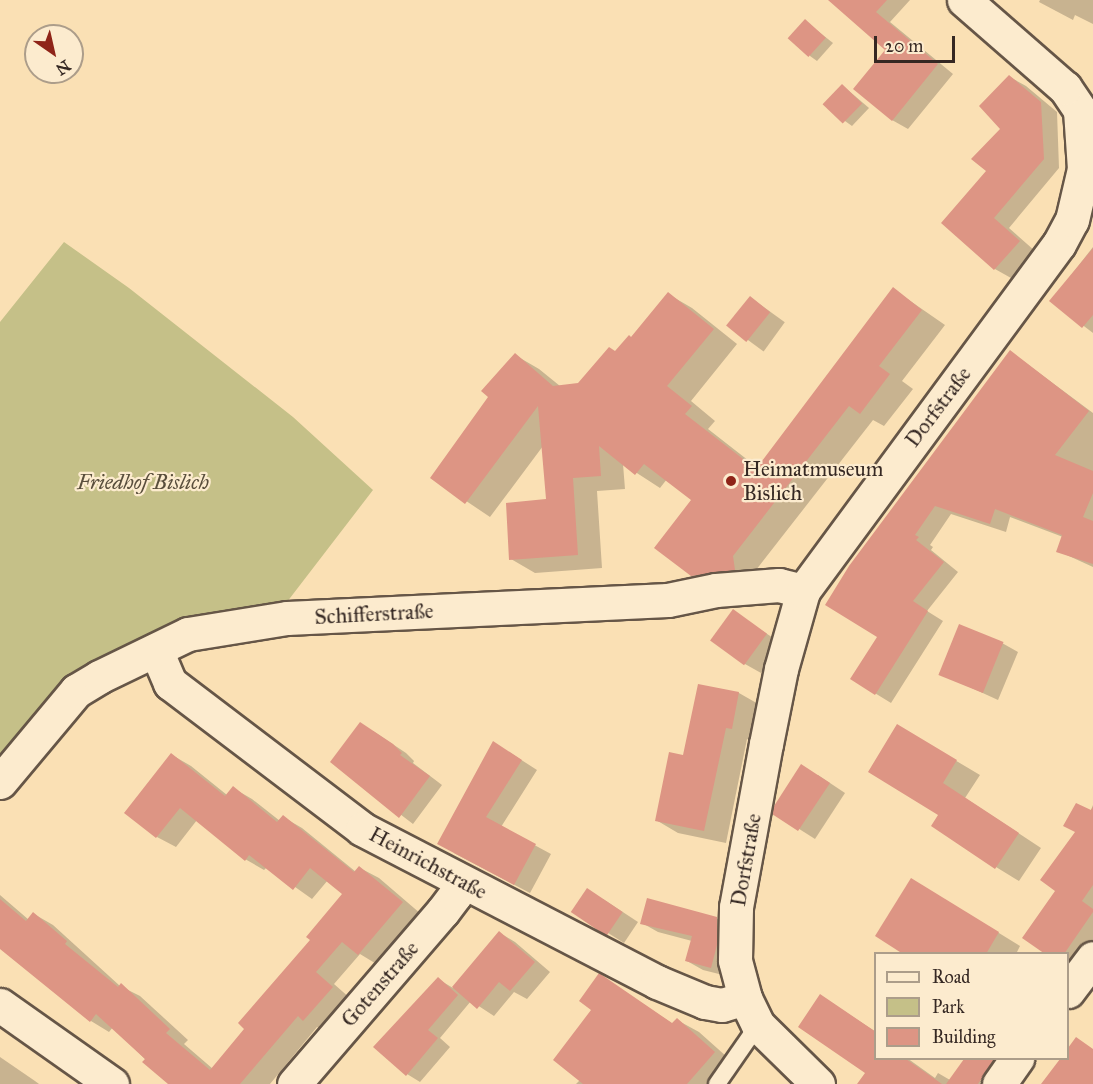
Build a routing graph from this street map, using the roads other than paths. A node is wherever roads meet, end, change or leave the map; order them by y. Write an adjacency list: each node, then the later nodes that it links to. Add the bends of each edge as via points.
1 (963, 0): 2 (street)
2 (1086, 107): 3 (street, Dorfstraße, via 1084,169 1072,220 1059,244)
3 (803, 591): 4 (street, Schifferstraße, via 779,585 716,590 668,600 287,618 188,634); 10 (street, Dorfstraße, via 779,680 736,907 735,960)
4 (156, 650): 5 (street, Schifferstraße, via 76,691); 6 (street, Heinrichstraße, via 170,683 330,806 362,829)
5 (0, 782)
6 (461, 881): 10 (street, Heinrichstraße, via 657,982 705,1002); 13 (street, Gotenstraße, via 443,911)
7 (1093, 958): 8 (street)
8 (1069, 990)
9 (0, 1005): 12 (street)
10 (751, 1012): 14 (lane); 15 (street)
11 (1016, 1060): 16 (street)
12 (112, 1084)
13 (294, 1084)
14 (717, 1084)
15 (818, 1084)
16 (999, 1084)

